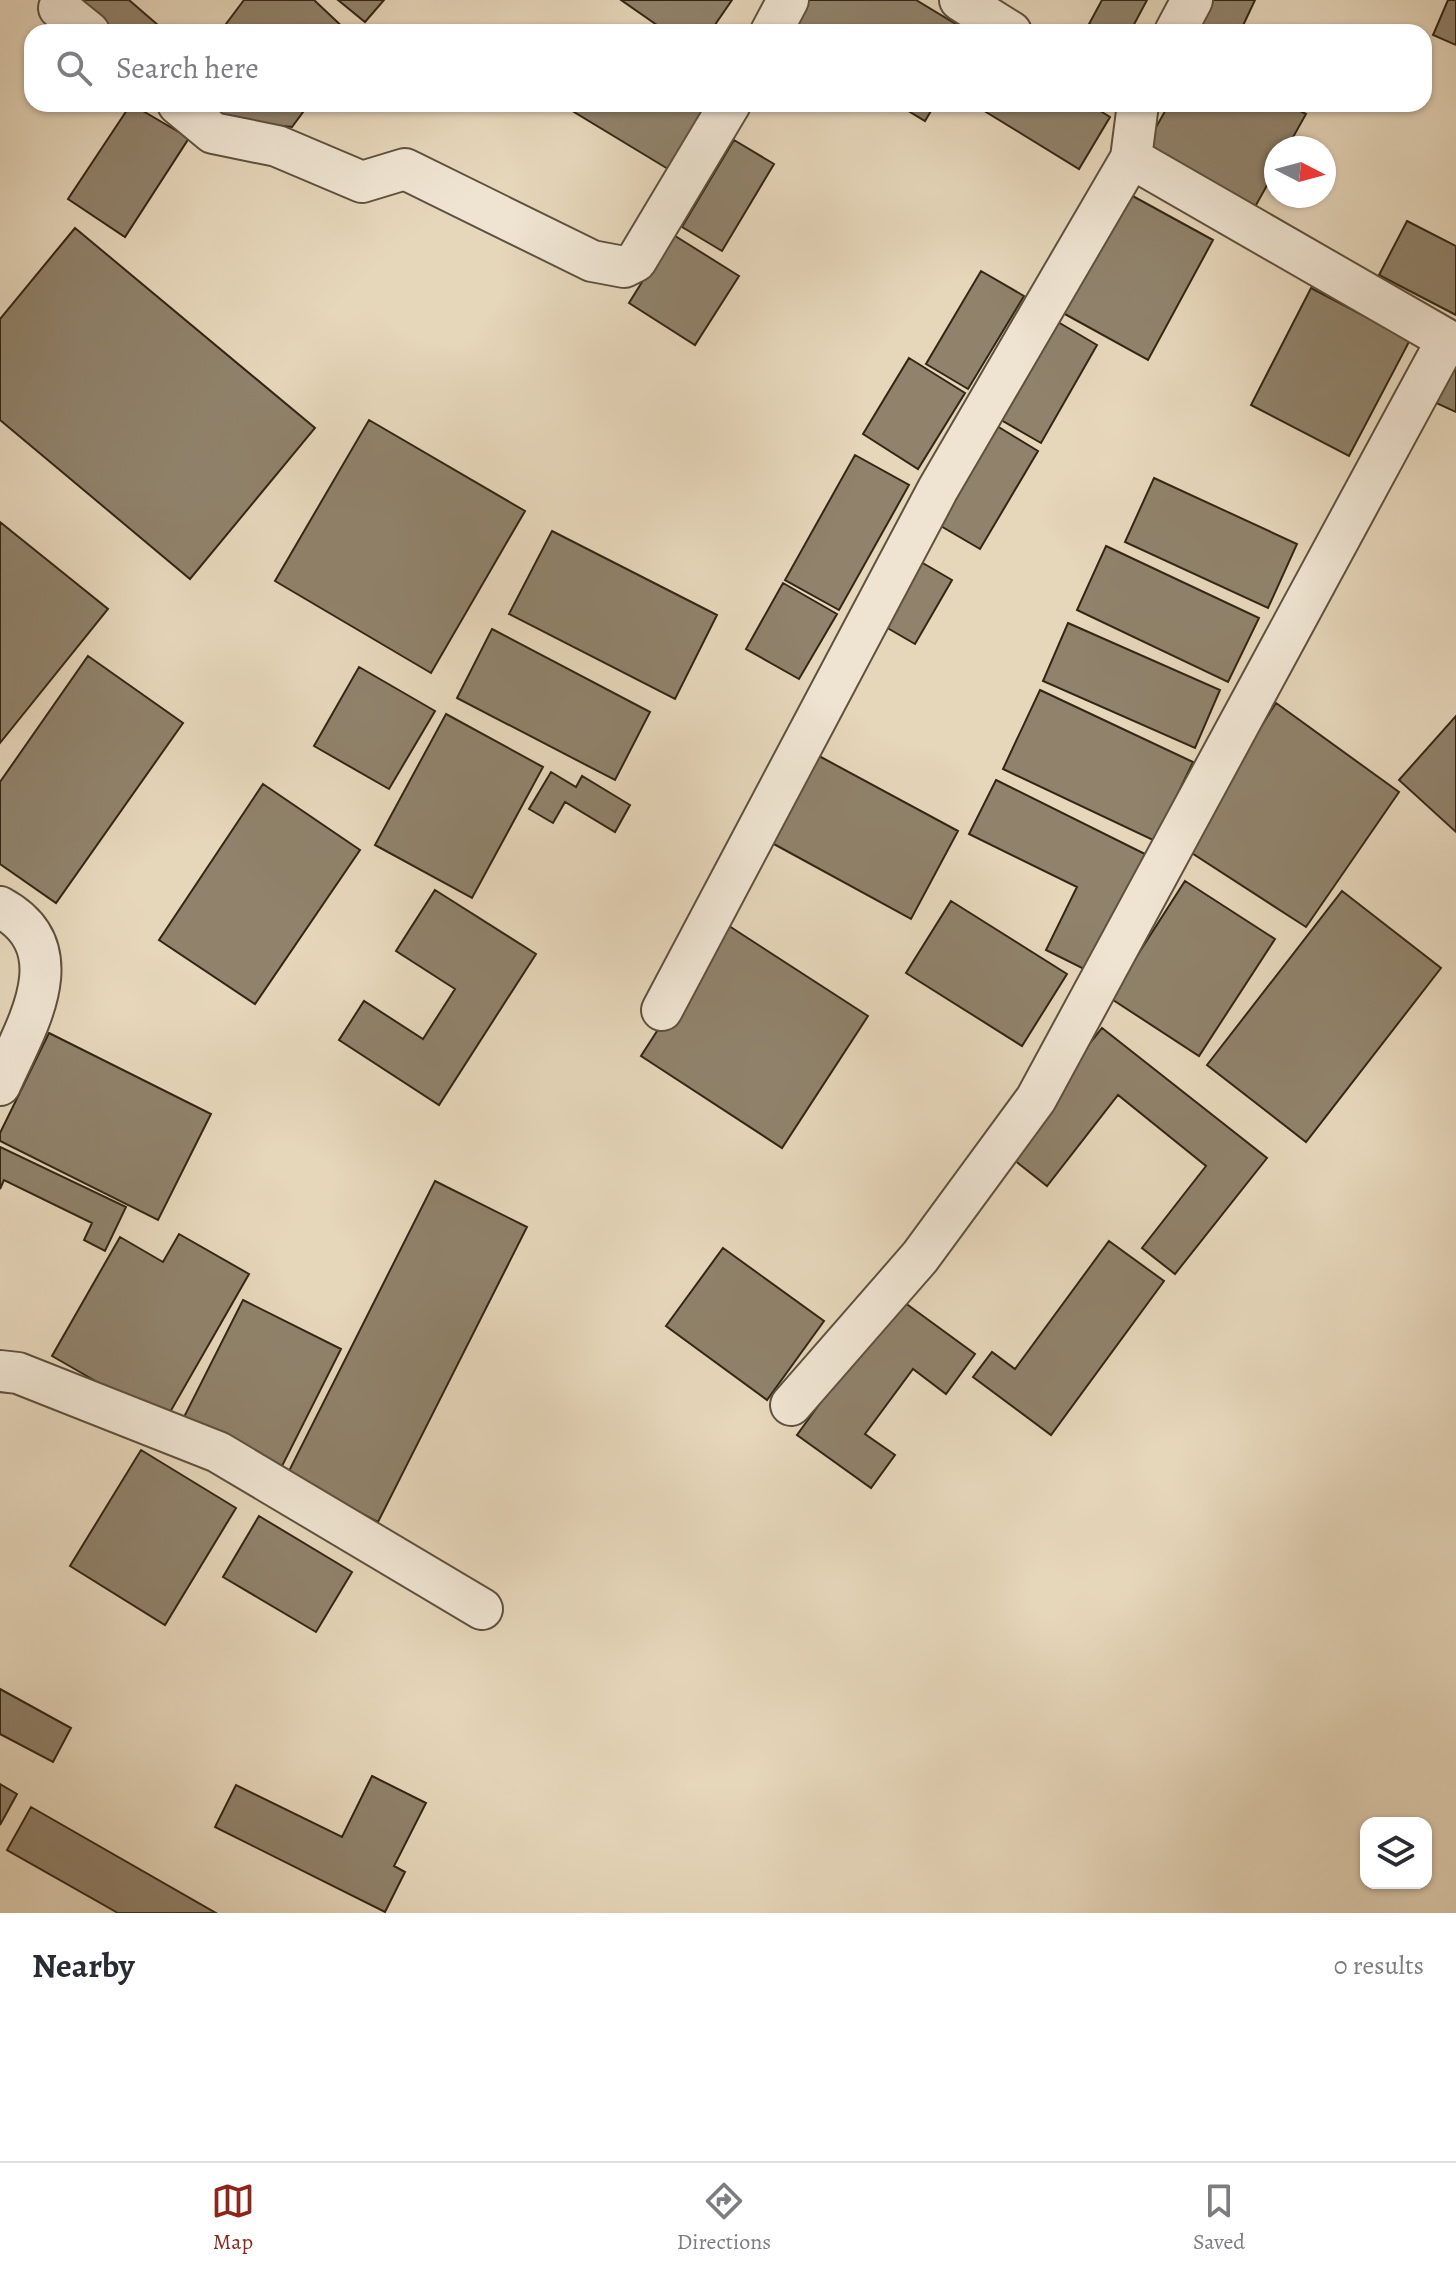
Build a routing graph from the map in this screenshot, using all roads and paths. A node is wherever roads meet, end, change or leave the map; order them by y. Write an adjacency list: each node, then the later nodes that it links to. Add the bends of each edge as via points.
1 (788, 0): 4 (street)
2 (960, 0): 5 (street)
3 (1192, 0): 6 (street)
4 (775, 24)
5 (998, 24)
6 (1179, 24)
7 (188, 112): 8 (street, via 213,133 277,146 362,182 405,169 592,261 624,267 636,261)
8 (725, 112)
9 (1133, 112): 10 (street)
10 (1131, 158): 11 (street); 13 (street, via 938,489)
11 (1452, 342): 16 (street, via 1036,1099 920,1257)
12 (0, 907): 14 (street, via 33,936 41,968 40,992)
13 (662, 1010)
14 (0, 1085)
15 (0, 1371): 17 (street, via 18,1373 218,1452)
16 (791, 1405)
17 (482, 1609)

